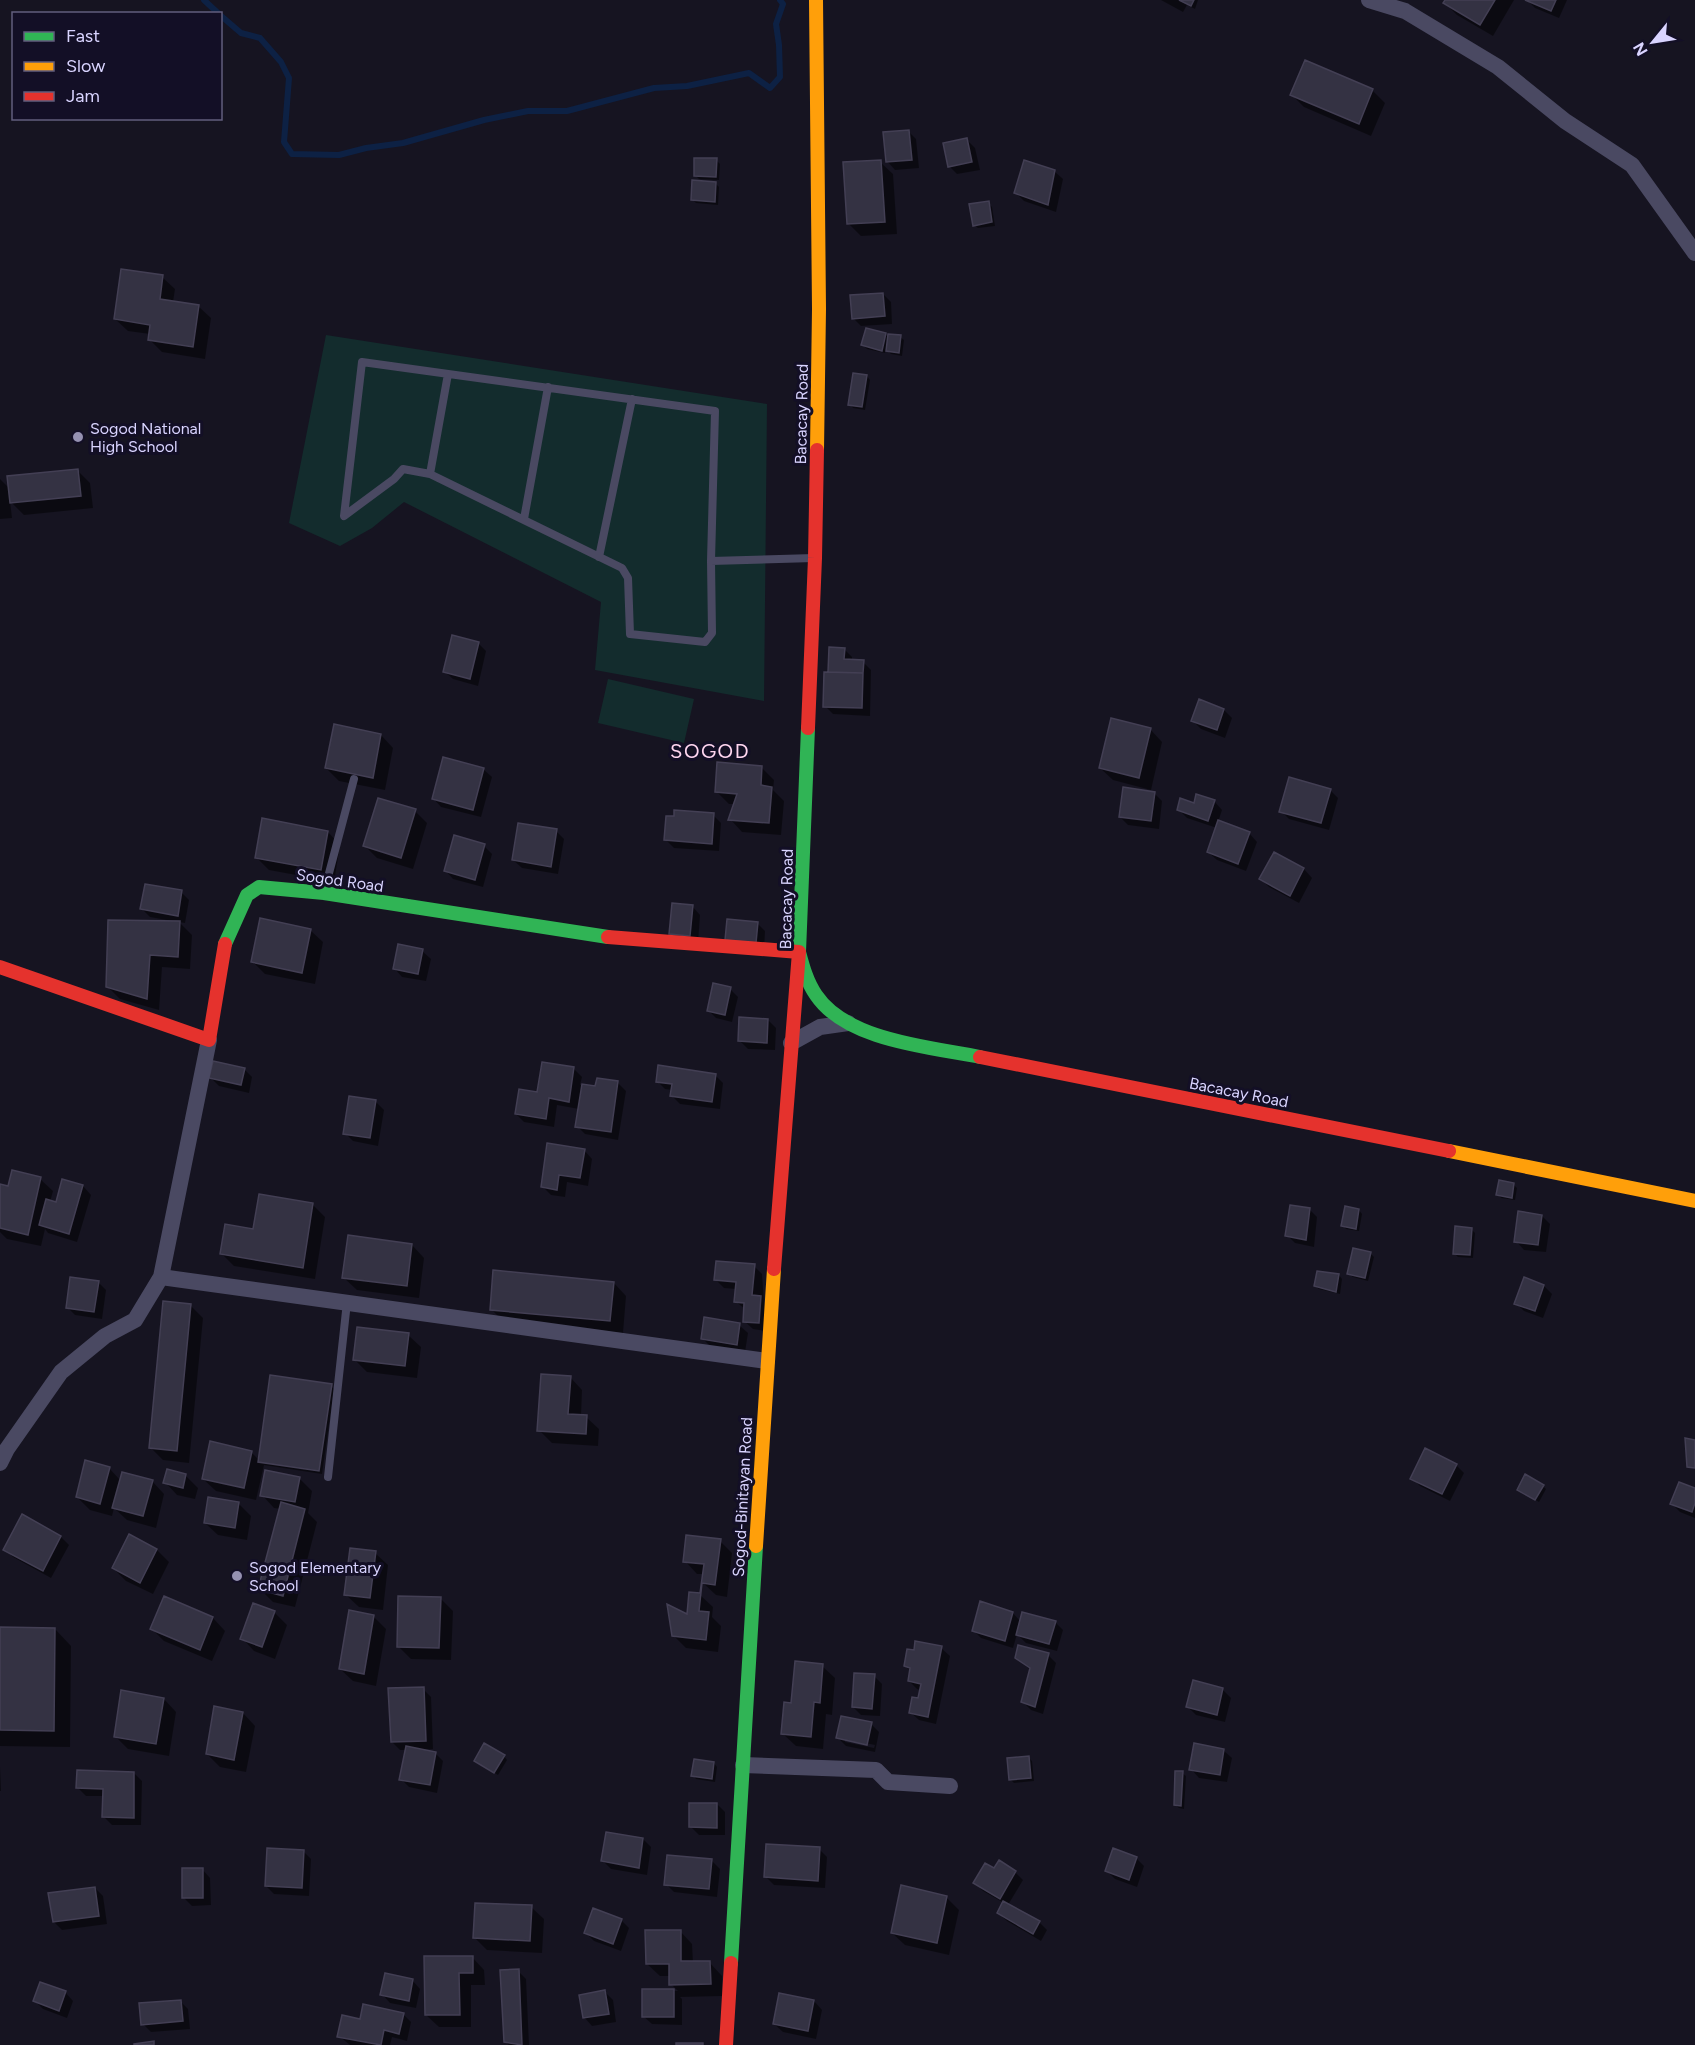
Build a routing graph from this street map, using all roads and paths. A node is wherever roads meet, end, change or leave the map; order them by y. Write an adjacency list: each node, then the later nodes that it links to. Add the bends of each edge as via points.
1 (816, 0): 10 (street, Bacacay Road, via 819,309)
2 (1369, 0): 3 (street, via 1405,11 1498,67 1565,121 1632,165)
3 (1695, 253)
4 (448, 374): 5 (lane); 7 (lane); 7 (lane, via 362,362 344,516 403,469)
5 (548, 387): 6 (lane); 8 (lane)
6 (632, 399): 9 (lane); 11 (lane, via 715,411)
7 (430, 474): 8 (lane)
8 (524, 519): 9 (lane)
9 (599, 556): 11 (lane, via 622,568 628,578 630,634 705,642 712,633)
10 (815, 558): 11 (lane); 14 (street, Bacacay Road)
11 (711, 561)
12 (354, 779): 13 (lane)
13 (324, 893): 14 (street, Sogod Road, via 620,939); 17 (street, Sogod Road, via 259,887 247,896 224,946)
14 (799, 952): 16 (street, Bacacay Road, via 813,991 826,1008); 18 (street, Sogod-Binitayan Road)
15 (0, 967): 17 (street)
16 (849, 1023): 18 (street, via 820,1027); 19 (street, Bacacay Road, via 877,1036)
17 (209, 1040): 20 (street)
18 (791, 1043): 22 (street, Sogod-Binitayan Road)
19 (1695, 1201)
20 (161, 1277): 21 (street); 23 (street, via 135,1320 105,1336 61,1372)
21 (347, 1302): 22 (street); 24 (lane)
22 (767, 1361): 25 (street, Sogod-Binitayan Road)
23 (0, 1463)
24 (328, 1477)
25 (742, 1765): 26 (street, via 876,1770 888,1782); 27 (street, Sogod-Binitayan Road)
26 (950, 1786)
27 (726, 2045)

